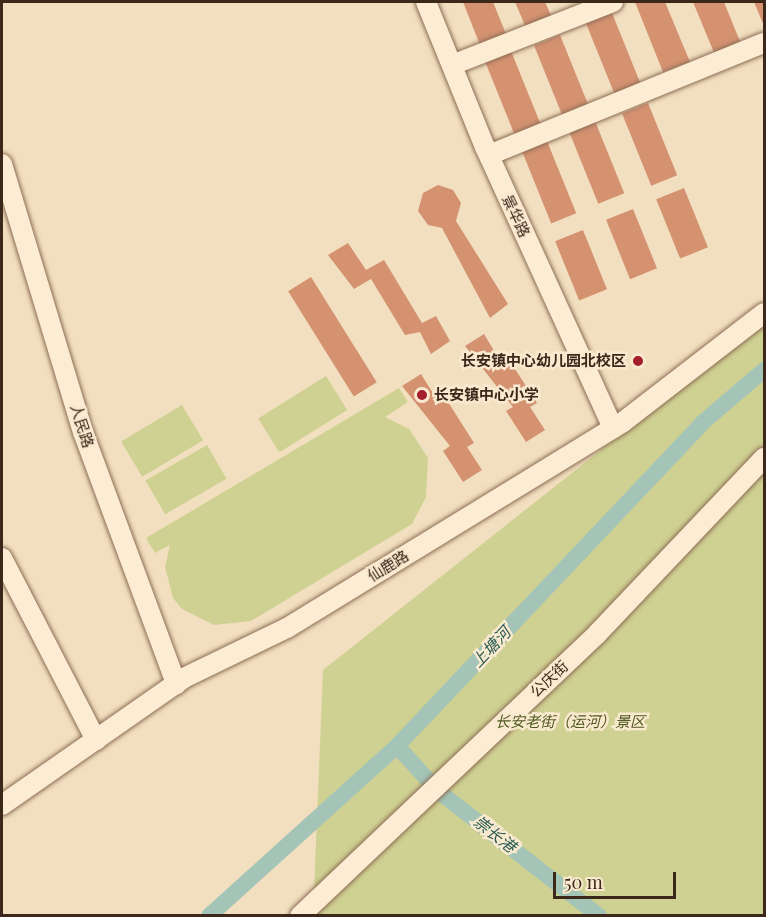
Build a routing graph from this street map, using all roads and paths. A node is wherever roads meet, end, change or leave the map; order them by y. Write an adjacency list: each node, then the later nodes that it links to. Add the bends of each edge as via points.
1 (426, 2): 4 (street, 景华路)
2 (613, 2): 4 (street)
3 (765, 43): 5 (street)
4 (452, 65): 5 (street, 景华路)
5 (489, 155): 8 (street, 景华路)
6 (2, 164): 11 (street, 人民路, via 83,432)
7 (765, 313): 8 (street, 仙鹿路)
8 (613, 428): 11 (street, 仙鹿路, via 287,628)
9 (765, 459): 14 (street, 公庆街, via 597,634)
10 (2, 558): 12 (street)
11 (176, 684): 12 (street, 仙鹿路)
12 (96, 740): 13 (street, 仙鹿路)
13 (2, 805)
14 (300, 915)

